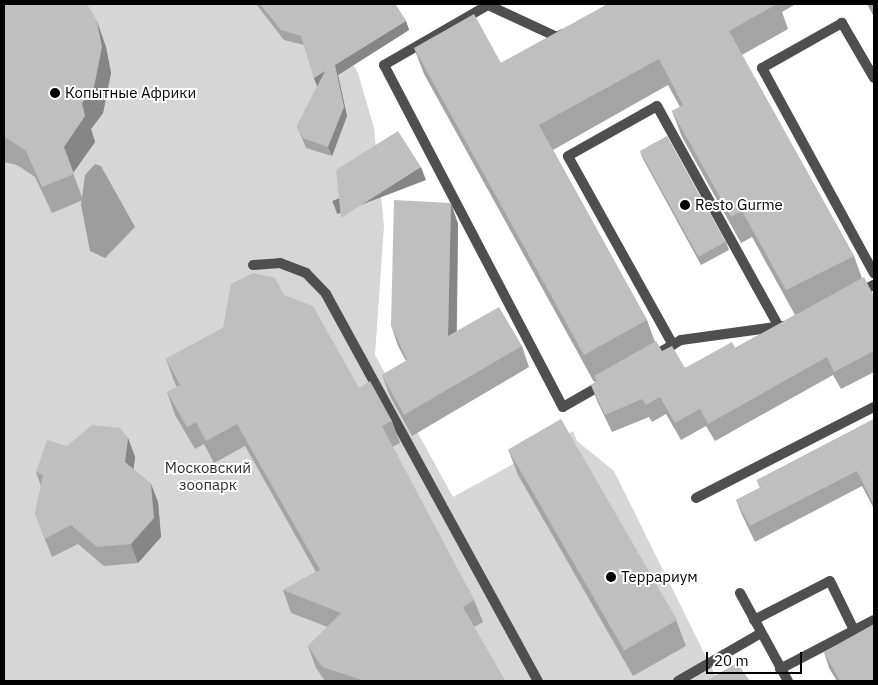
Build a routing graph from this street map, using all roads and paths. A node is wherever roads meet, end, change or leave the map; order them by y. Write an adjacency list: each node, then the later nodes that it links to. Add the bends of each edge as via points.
1 (574, 28): 11 (lane, via 557,37 488,5 384,65 563,407)
2 (874, 78): 4 (lane, via 842,23 762,68)
3 (253, 265): 20 (lane, via 280,263 306,273 326,294)
4 (874, 273)
5 (874, 284): 6 (lane)
6 (850, 298)
7 (794, 325): 8 (lane)
8 (779, 327): 9 (lane); 9 (lane, via 657,106 568,156)
9 (672, 345): 10 (lane)
10 (647, 360)
11 (614, 378)
12 (874, 407): 13 (lane)
13 (696, 498)
14 (740, 593): 15 (lane)
15 (754, 620): 17 (lane, via 830,581); 18 (lane)
16 (874, 620): 17 (lane)
17 (854, 630): 19 (lane)
18 (761, 633): 19 (lane); 21 (lane)
19 (780, 669): 22 (lane)
20 (538, 681)
21 (678, 681)
22 (788, 681)

